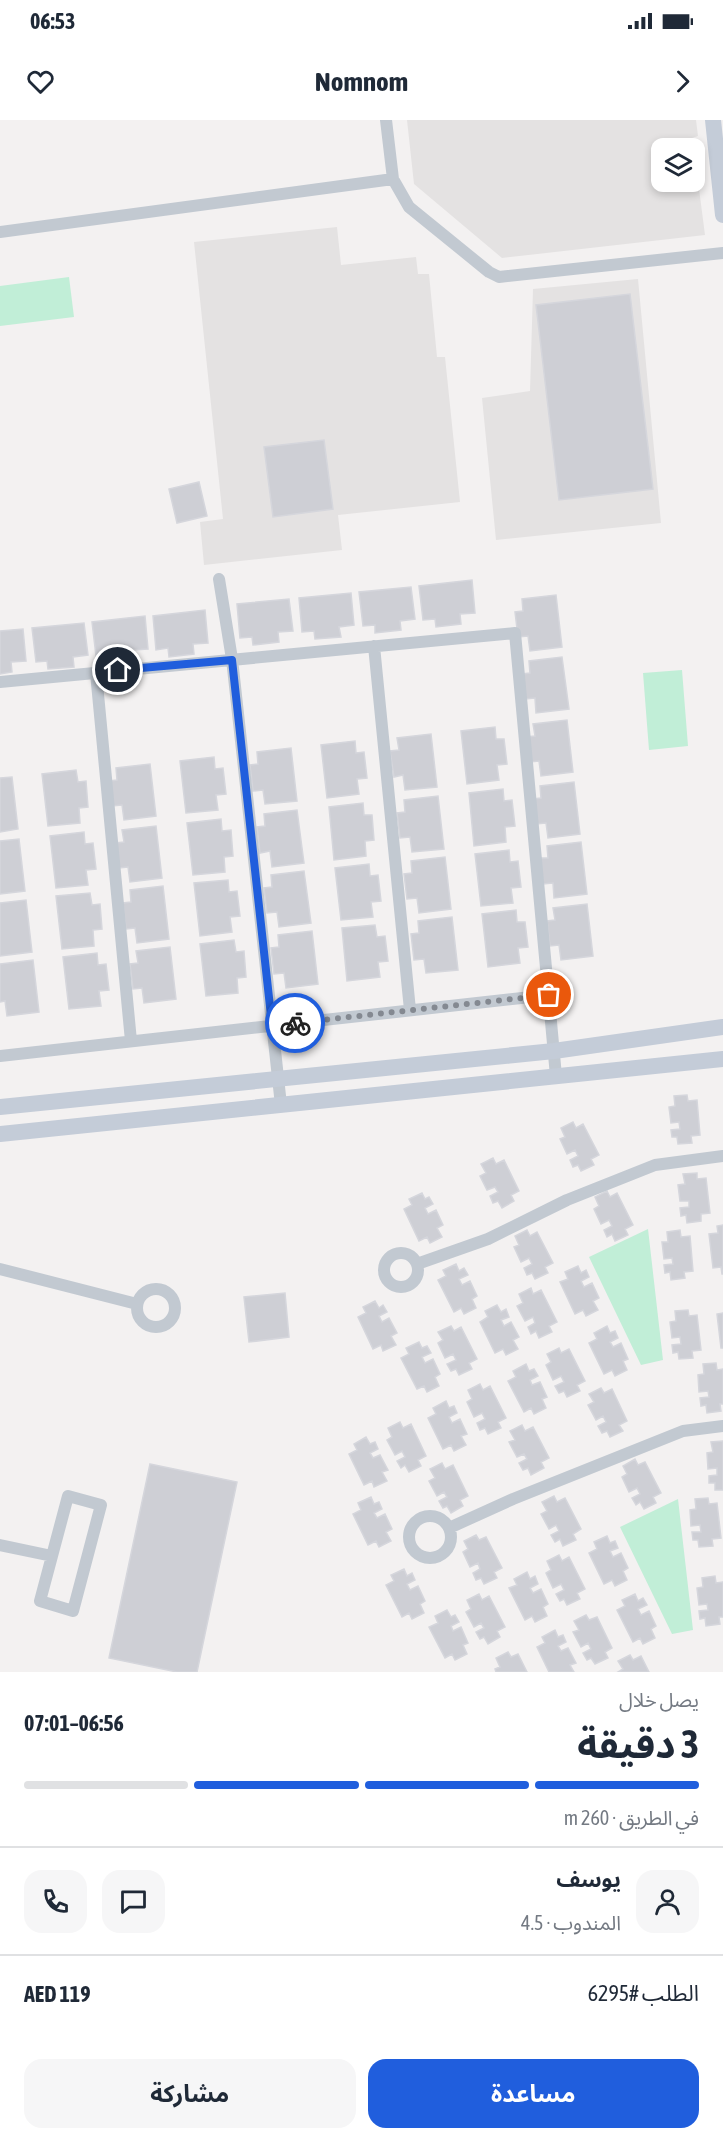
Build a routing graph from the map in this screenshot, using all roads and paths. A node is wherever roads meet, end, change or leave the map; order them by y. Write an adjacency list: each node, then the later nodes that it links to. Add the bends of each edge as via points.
1 (386, 120): 3 (street)
2 (713, 120): 4 (street)
3 (393, 179): 5 (street); 6 (street, via 409,207 500,278)
4 (723, 215)
5 (0, 232)
6 (723, 253)
7 (219, 579): 9 (street)
8 (374, 646): 9 (street); 12 (street, via 516,633); 13 (street)
9 (232, 660): 10 (street); 14 (street)
10 (96, 672): 11 (street); 16 (street)
11 (0, 682)
12 (549, 995): 13 (street); 17 (street)
13 (410, 1010): 14 (street)
14 (272, 1025): 16 (street); 21 (street)
15 (723, 1027): 17 (street)
16 (131, 1041): 18 (street)
17 (554, 1051): 20 (street); 21 (street)
18 (0, 1056)
19 (723, 1059): 20 (street)
20 (556, 1076): 22 (street)
21 (278, 1079): 22 (street); 23 (street)
22 (281, 1105): 24 (street)
23 (0, 1107)
24 (0, 1134)
25 (723, 1156): 26 (street, via 655,1164 567,1200 488,1239)
26 (417, 1264)
27 (0, 1269): 28 (street)
28 (137, 1304)
29 (723, 1426): 30 (street, via 682,1431)
30 (449, 1528)
31 (0, 1545): 32 (street)
32 (52, 1556): 32 (street, via 40,1601 73,1611 101,1505 68,1496)

